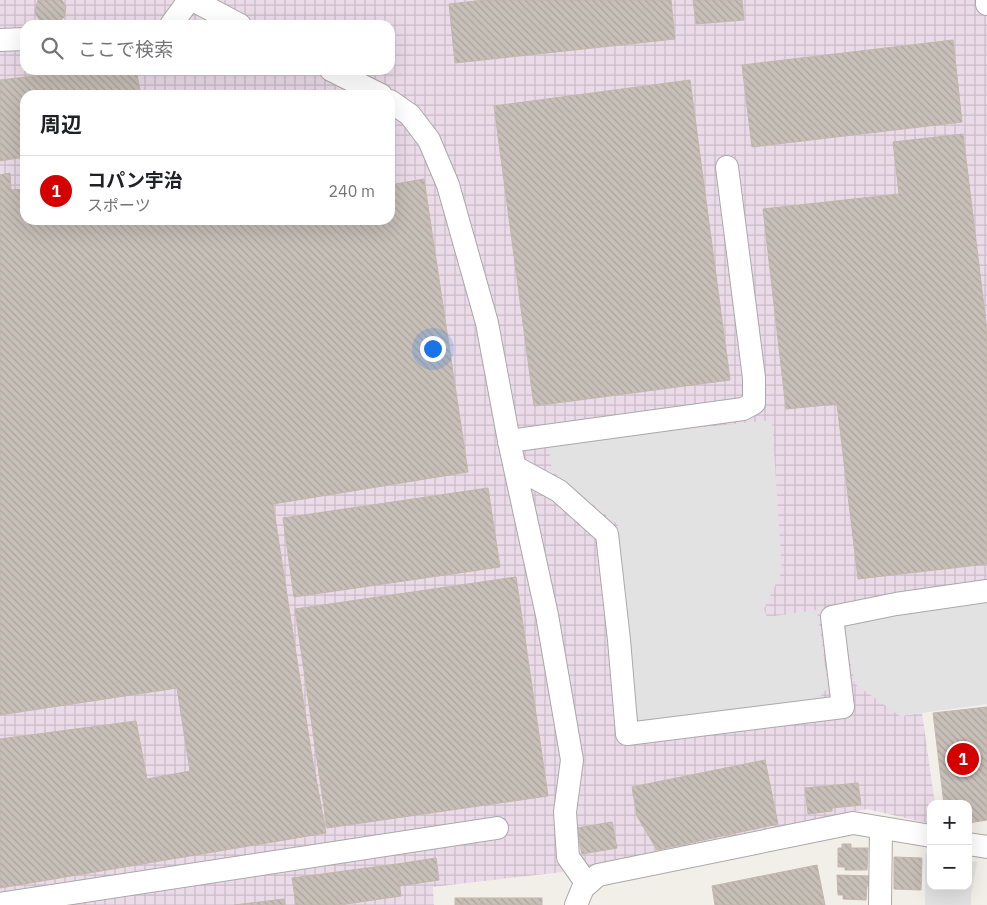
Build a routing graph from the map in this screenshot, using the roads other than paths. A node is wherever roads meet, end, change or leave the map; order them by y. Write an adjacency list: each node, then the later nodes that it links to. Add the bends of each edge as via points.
1 (189, 0): 5 (street)
2 (193, 0): 6 (street)
3 (986, 0): 4 (street)
4 (987, 4)
5 (175, 20)
6 (231, 20)
7 (20, 39): 8 (street)
8 (0, 40)
9 (341, 75): 10 (street)
10 (371, 90)
11 (395, 104): 13 (street, via 410,115 428,140 448,185 487,323)
12 (727, 167): 13 (street, via 754,378 754,403 743,409)
13 (509, 441): 14 (street)
14 (515, 467): 15 (street, via 559,491 607,534 627,734 843,707 825,618); 21 (street, via 547,615 572,760 565,812 568,857)
15 (987, 591)
16 (498, 828): 22 (street)
17 (881, 828): 18 (street); 21 (street, via 853,824 598,875); 24 (street)
18 (927, 835)
19 (972, 845): 20 (street)
20 (987, 847)
21 (588, 884): 23 (street)
22 (9, 904)
23 (576, 905)
24 (880, 905)

